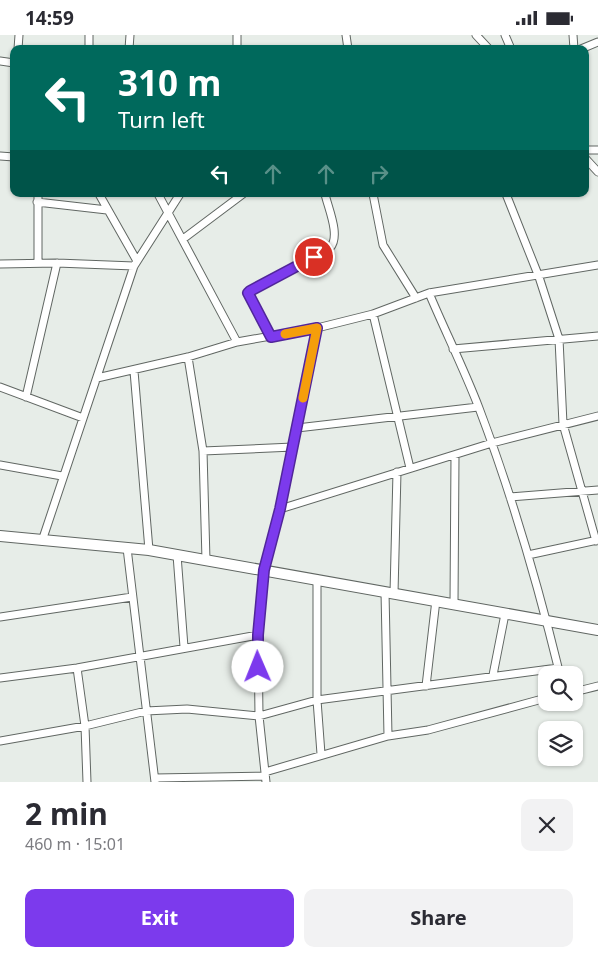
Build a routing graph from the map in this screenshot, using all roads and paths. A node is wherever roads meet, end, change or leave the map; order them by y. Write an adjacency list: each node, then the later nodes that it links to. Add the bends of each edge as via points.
1 (476, 35): 2 (street)
2 (485, 45)
3 (589, 157): 4 (street)
4 (598, 173)
5 (38, 197): 13 (street)
6 (100, 197): 14 (street)
7 (160, 197): 15 (street)
8 (178, 197): 15 (street)
9 (239, 197): 16 (street)
10 (326, 197): 28 (street, via 335,236 330,249 248,293)
11 (374, 197): 24 (street, via 383,245)
12 (507, 197): 22 (street)
13 (37, 202): 14 (street); 17 (street)
14 (107, 210): 20 (street)
15 (169, 214): 16 (street); 20 (street)
16 (183, 239): 30 (street)
17 (38, 263): 18 (street); 19 (street)
18 (57, 263): 20 (street); 36 (street)
19 (0, 264)
20 (136, 264): 34 (street)
21 (598, 265): 22 (street)
22 (540, 277): 23 (street); 29 (street)
23 (429, 293): 24 (street); 31 (street)
24 (416, 297): 25 (street)
25 (373, 314): 26 (street); 39 (street)
26 (317, 328): 28 (street); 42 (street)
27 (598, 336): 29 (street)
28 (271, 337): 30 (street)
29 (559, 339): 31 (street); 41 (street)
30 (236, 342): 32 (street)
31 (453, 349): 37 (street)
32 (188, 357): 33 (street); 45 (street)
33 (134, 371): 34 (street); 59 (street)
34 (97, 378): 40 (street)
35 (0, 387): 36 (street)
36 (26, 397): 40 (street)
37 (478, 407): 39 (street); 43 (street)
38 (598, 416): 41 (street)
39 (398, 417): 42 (street); 48 (street)
40 (83, 418): 50 (street)
41 (563, 423): 43 (street); 52 (street)
42 (297, 427): 44 (street)
43 (492, 443): 46 (street); 53 (street)
44 (293, 447): 45 (street); 54 (street)
45 (203, 451): 62 (street)
46 (455, 456): 48 (street); 68 (street)
47 (0, 465): 50 (street)
48 (410, 468): 49 (street)
49 (397, 472): 54 (street); 65 (street)
50 (62, 477): 56 (street)
51 (598, 489): 52 (street)
52 (583, 490): 53 (street); 57 (street)
53 (510, 497): 61 (street)
54 (280, 509): 63 (street)
55 (0, 536): 56 (street)
56 (42, 541): 58 (street)
57 (597, 541): 61 (street)
58 (128, 548): 59 (street); 66 (street)
59 (149, 550): 60 (street)
60 (177, 555): 62 (street); 74 (street)
61 (528, 555): 71 (street)
62 (206, 560): 63 (street)
63 (264, 570): 64 (street); 73 (street)
64 (317, 579): 65 (street); 85 (street)
65 (390, 593): 67 (street); 84 (street)
66 (132, 597): 70 (street); 75 (street)
67 (436, 600): 68 (street); 81 (street)
68 (454, 604): 69 (street)
69 (505, 614): 71 (street); 79 (street)
70 (0, 617)
71 (548, 621): 72 (street); 76 (street)
72 (598, 630)
73 (258, 635): 74 (street); 88 (street)
74 (184, 647): 75 (street)
75 (139, 657): 77 (street); 87 (street)
76 (558, 666)
77 (77, 668): 80 (street); 89 (street)
78 (538, 673): 79 (street)
79 (493, 675): 81 (street)
80 (0, 678)
81 (426, 686): 84 (street)
82 (598, 686): 83 (street)
83 (583, 689)
84 (386, 691): 85 (street); 90 (street)
85 (317, 700): 88 (street); 92 (street)
86 (538, 700): 90 (street, via 428,730)
87 (146, 711): 88 (street, via 187,709); 89 (street); 94 (street)
88 (260, 716): 93 (street)
89 (86, 726): 91 (street); 95 (street)
90 (388, 736): 92 (street)
91 (0, 741)
92 (321, 754): 93 (street)
93 (265, 776): 94 (street)
94 (155, 780)
95 (87, 782)

